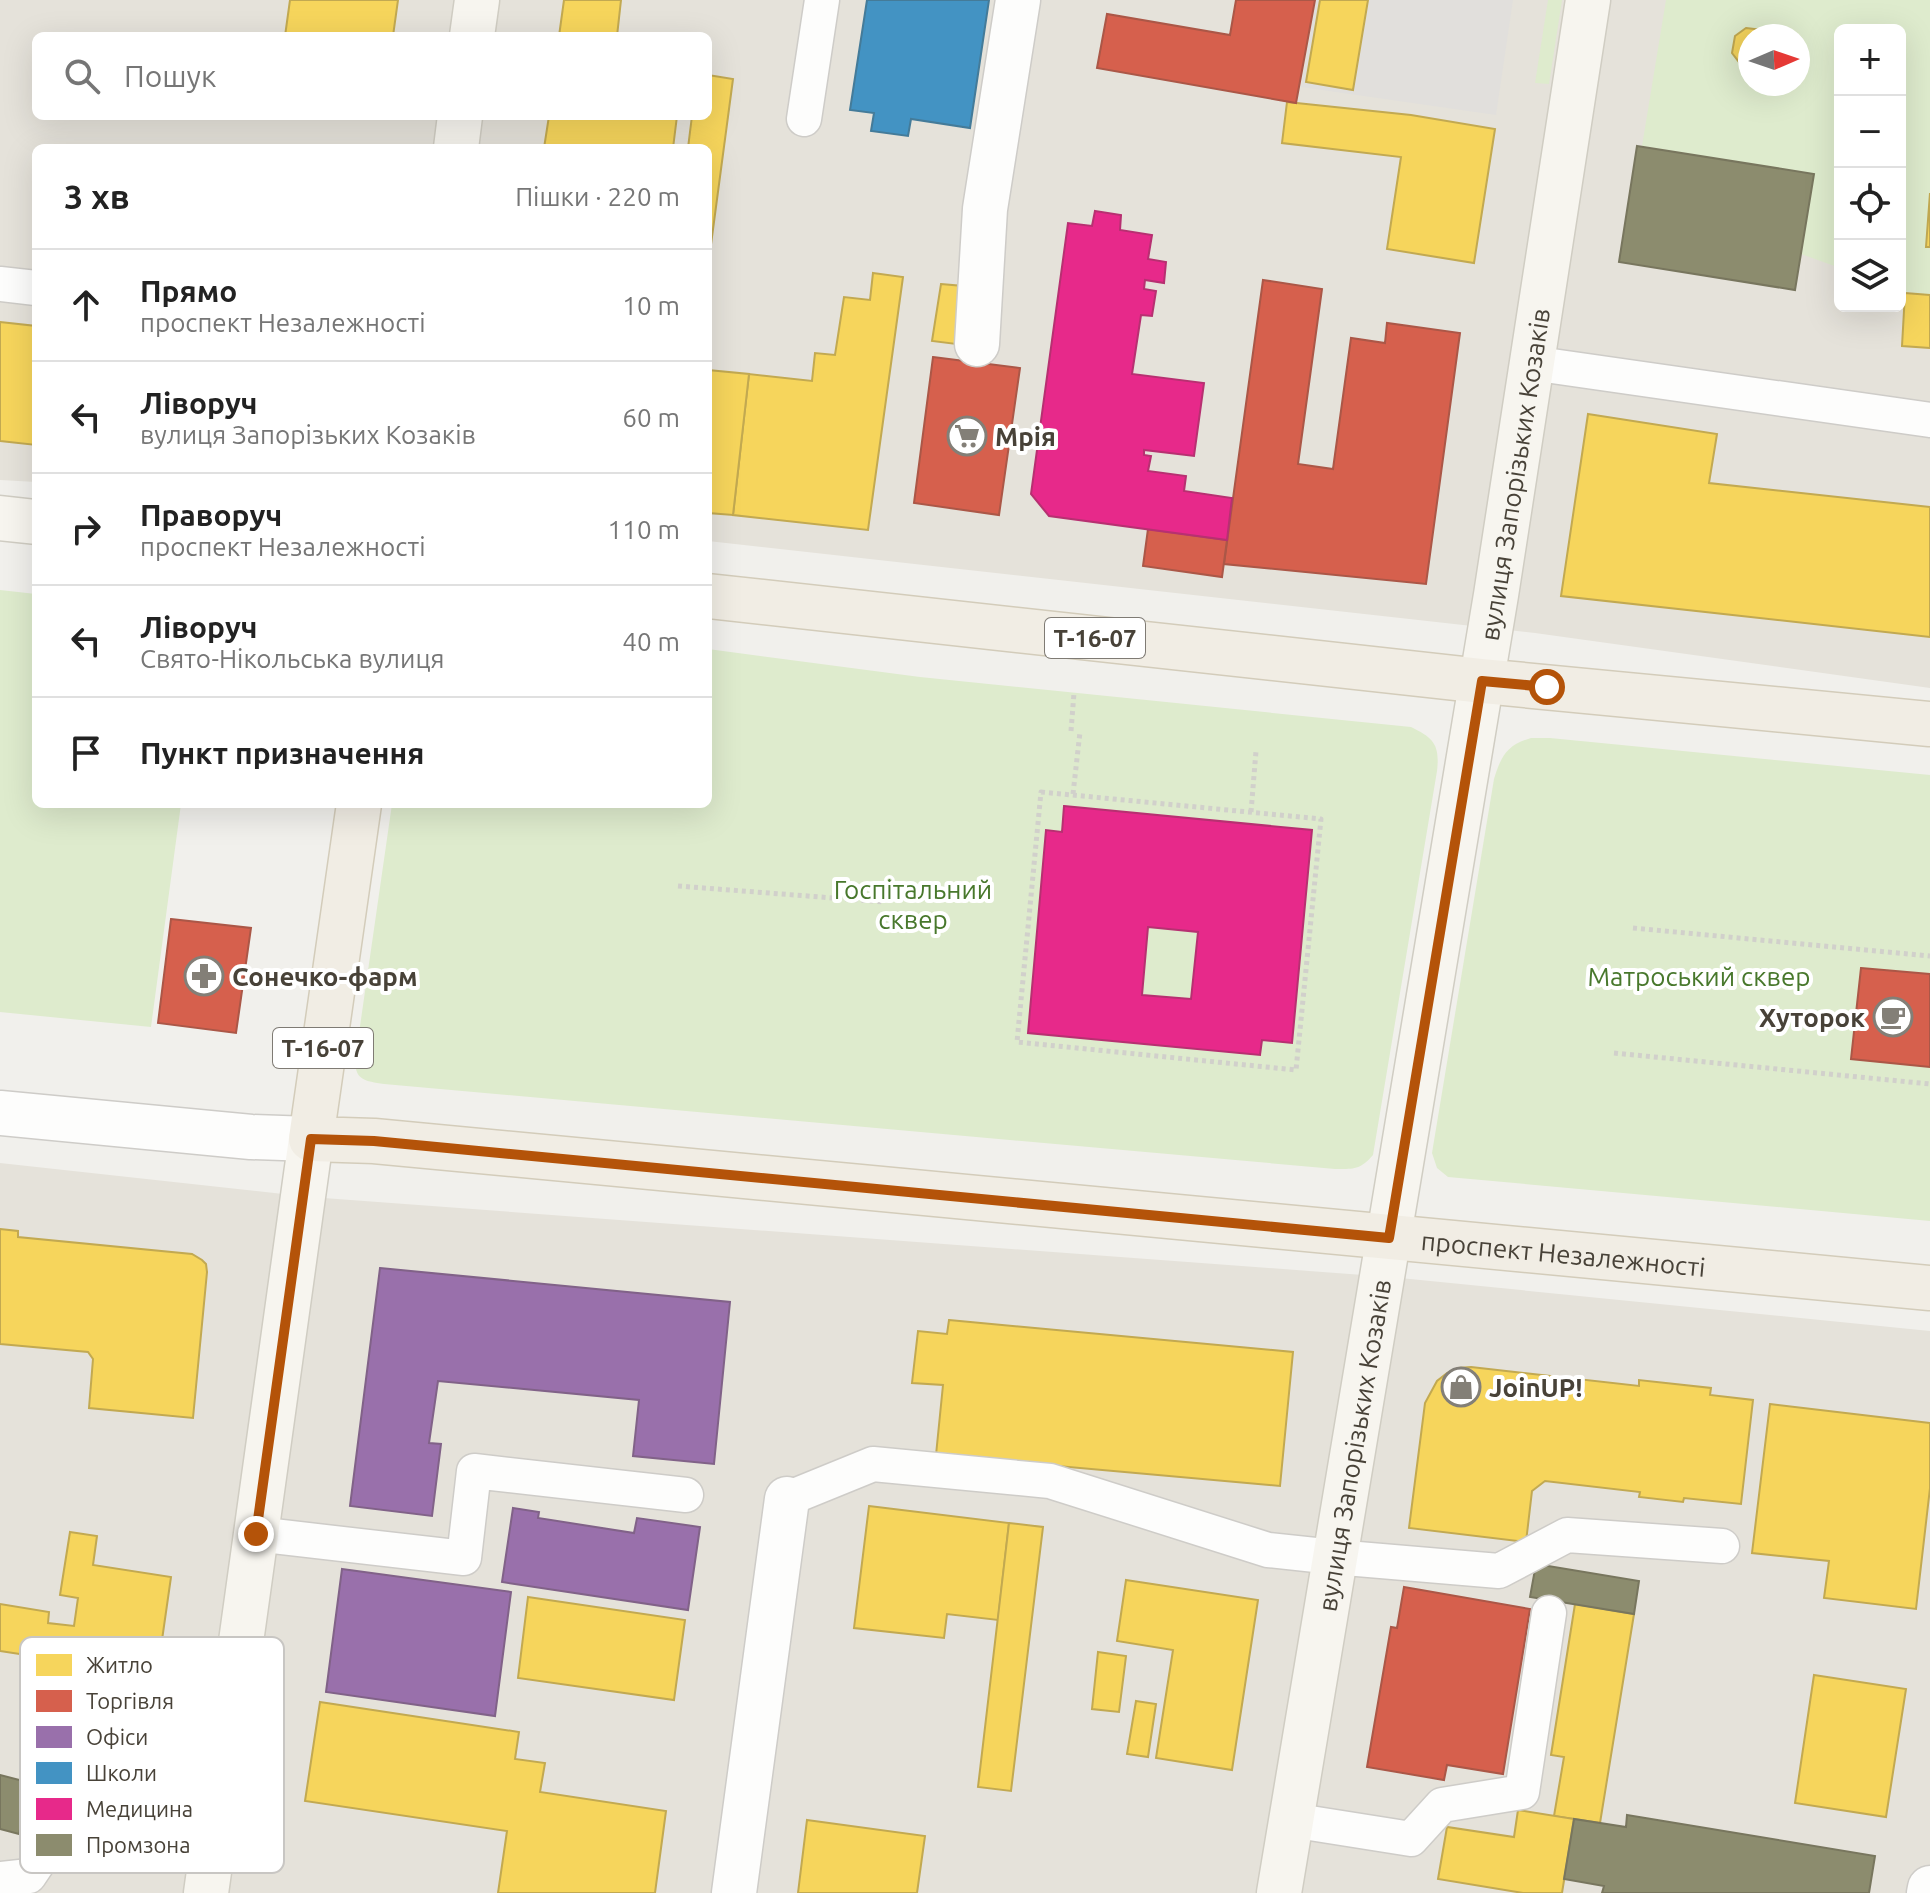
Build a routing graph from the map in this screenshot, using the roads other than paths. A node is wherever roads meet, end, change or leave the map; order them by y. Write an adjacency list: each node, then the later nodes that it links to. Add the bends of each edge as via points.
1 (477, 0): 5 (main road)
2 (822, 0): 6 (lane)
3 (1018, 0): 11 (street, via 985,209)
4 (1588, 0): 12 (main road, вулиця Запорізьких Козаків)
5 (473, 32)
6 (804, 119)
7 (460, 120): 8 (main road)
8 (456, 144)
9 (0, 284): 10 (lane)
10 (32, 288)
11 (977, 344)
12 (1531, 363): 13 (lane); 17 (main road, вулиця Запорізьких Козаків)
13 (1930, 420)
14 (0, 518): 15 (main road)
15 (32, 522)
16 (712, 596): 17 (main road, Т-16-07)
17 (1482, 681): 18 (main road); 22 (main road, вулиця Запорізьких Козаків)
18 (1930, 724)
19 (358, 808): 21 (main road, Т-16-07)
20 (0, 1113): 21 (street, проспект Незалежності)
21 (311, 1139): 22 (main road, проспект Незалежності); 26 (main road, Т-16-07)
22 (1389, 1238): 23 (main road, проспект Незалежності); 28 (main road, вулиця Запорізьких Козаків)
23 (1930, 1288)
24 (686, 1495): 26 (lane, via 474,1471 464,1558)
25 (787, 1499): 28 (lane, via 873,1464 1050,1481 1268,1550); 36 (street)
26 (256, 1534): 30 (main road, Т-16-07)
27 (1722, 1546): 28 (lane, via 1567,1535 1499,1571)
28 (1334, 1557): 31 (main road, вулиця Запорізьких Козаків)
29 (1549, 1613): 31 (lane, via 1522,1792 1442,1805 1411,1839)
30 (242, 1637)
31 (1291, 1820): 37 (main road, вулиця Запорізьких Козаків)
32 (31, 1873): 34 (lane)
33 (209, 1873): 35 (main road, Т-16-07)
34 (0, 1879)
35 (206, 1893)
36 (734, 1893)
37 (1279, 1893)

